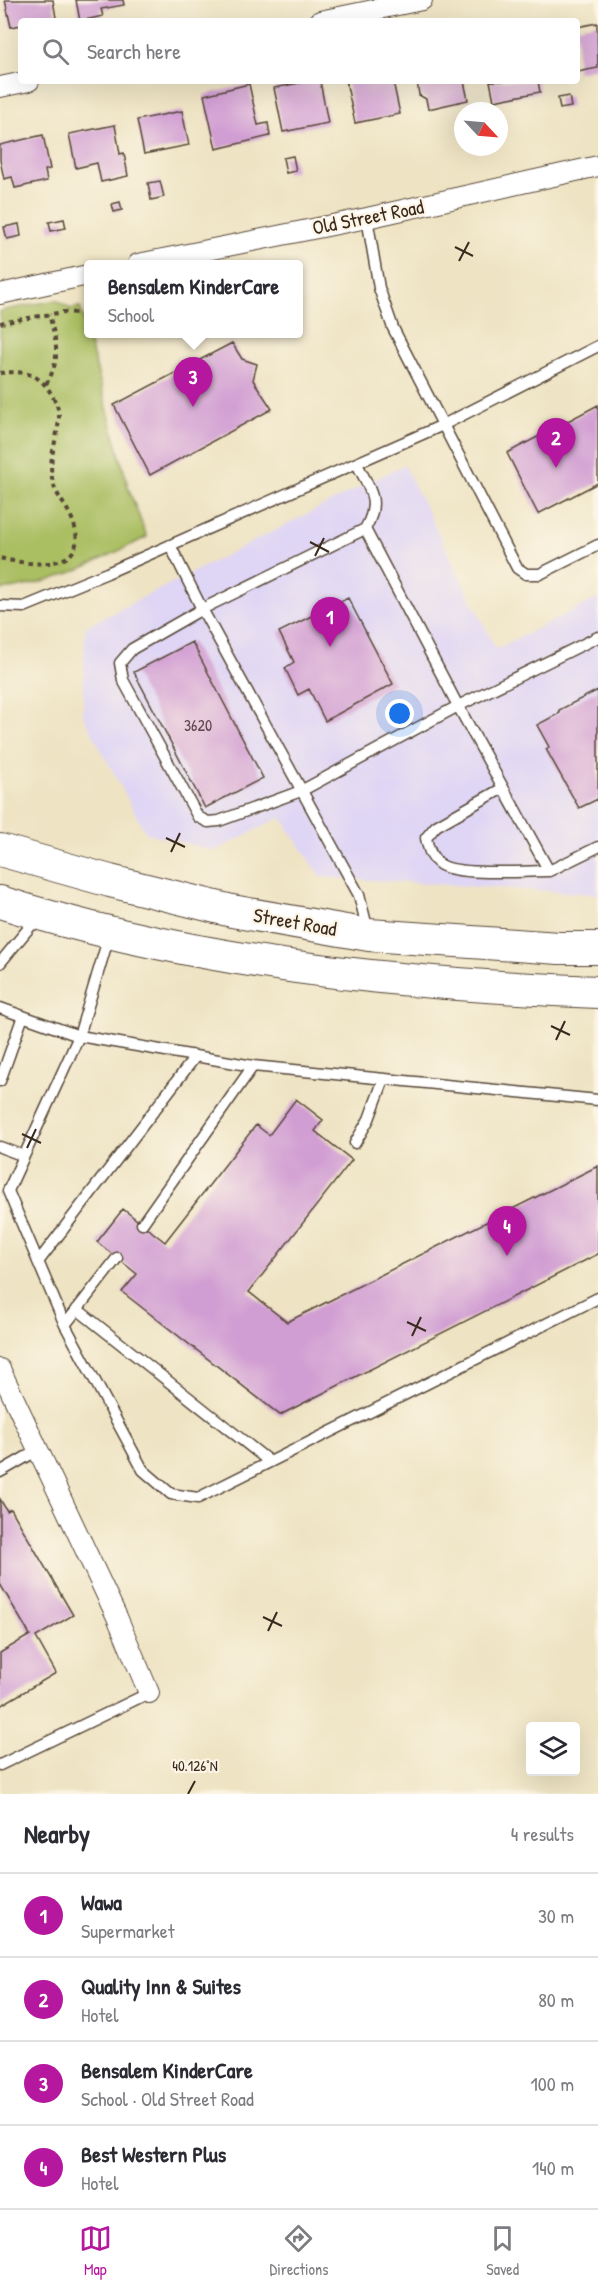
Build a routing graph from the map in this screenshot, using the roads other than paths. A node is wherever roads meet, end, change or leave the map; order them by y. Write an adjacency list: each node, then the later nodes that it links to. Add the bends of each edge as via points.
1 (422, 0): 2 (street)
2 (335, 18)
3 (18, 83): 4 (street)
4 (0, 87)
5 (598, 166): 6 (street, Old Street Road)
6 (367, 218): 7 (street, Old Street Road); 11 (lane, via 380,288 393,328)
7 (158, 260)
8 (84, 276): 9 (street)
9 (0, 294)
10 (598, 346): 11 (lane)
11 (443, 425): 12 (lane); 15 (lane, via 517,568 526,574 540,574)
12 (357, 464): 13 (lane, via 371,490 374,506); 14 (lane)
13 (365, 529): 17 (lane); 19 (lane)
14 (171, 545): 16 (lane, via 24,607); 17 (lane)
15 (598, 546)
16 (0, 606)
17 (202, 609): 21 (lane); 21 (lane, via 132,649 120,663 123,680 198,817 208,822 219,821)
18 (598, 637): 19 (lane)
19 (458, 706): 20 (lane); 21 (lane)
20 (503, 788): 24 (lane); 24 (lane, via 436,826 426,838 429,853 441,866 462,871)
21 (301, 791): 28 (lane, via 359,896)
22 (598, 847): 24 (lane)
23 (0, 850): 28 (main road, Street Road, via 232,911)
24 (549, 871)
25 (0, 902): 26 (main road)
26 (40, 913): 27 (main road); 30 (lane)
27 (110, 932): 31 (main road, via 308,968 419,981); 34 (lane)
28 (369, 935): 29 (main road, Street Road)
29 (598, 948)
30 (0, 963)
31 (598, 992)
32 (0, 1008): 33 (lane)
33 (23, 1016): 34 (lane); 38 (lane)
34 (80, 1036): 35 (lane); 42 (lane)
35 (195, 1057): 36 (lane); 45 (lane)
36 (253, 1066): 37 (lane); 43 (lane)
37 (384, 1079): 39 (lane); 40 (lane)
38 (0, 1081)
39 (598, 1100)
40 (355, 1143)
41 (0, 1147): 42 (lane)
42 (24, 1156): 45 (lane, via 8,1191)
43 (142, 1224)
44 (117, 1258): 47 (lane)
45 (38, 1262): 48 (lane)
46 (598, 1298): 51 (lane)
47 (77, 1309): 48 (lane); 51 (lane)
48 (65, 1325): 51 (lane, via 142,1470 171,1494 198,1498)
49 (0, 1369): 50 (street)
50 (38, 1450): 52 (lane); 53 (street)
51 (270, 1462)
52 (0, 1472)
53 (149, 1693): 54 (lane)
54 (0, 1765)

